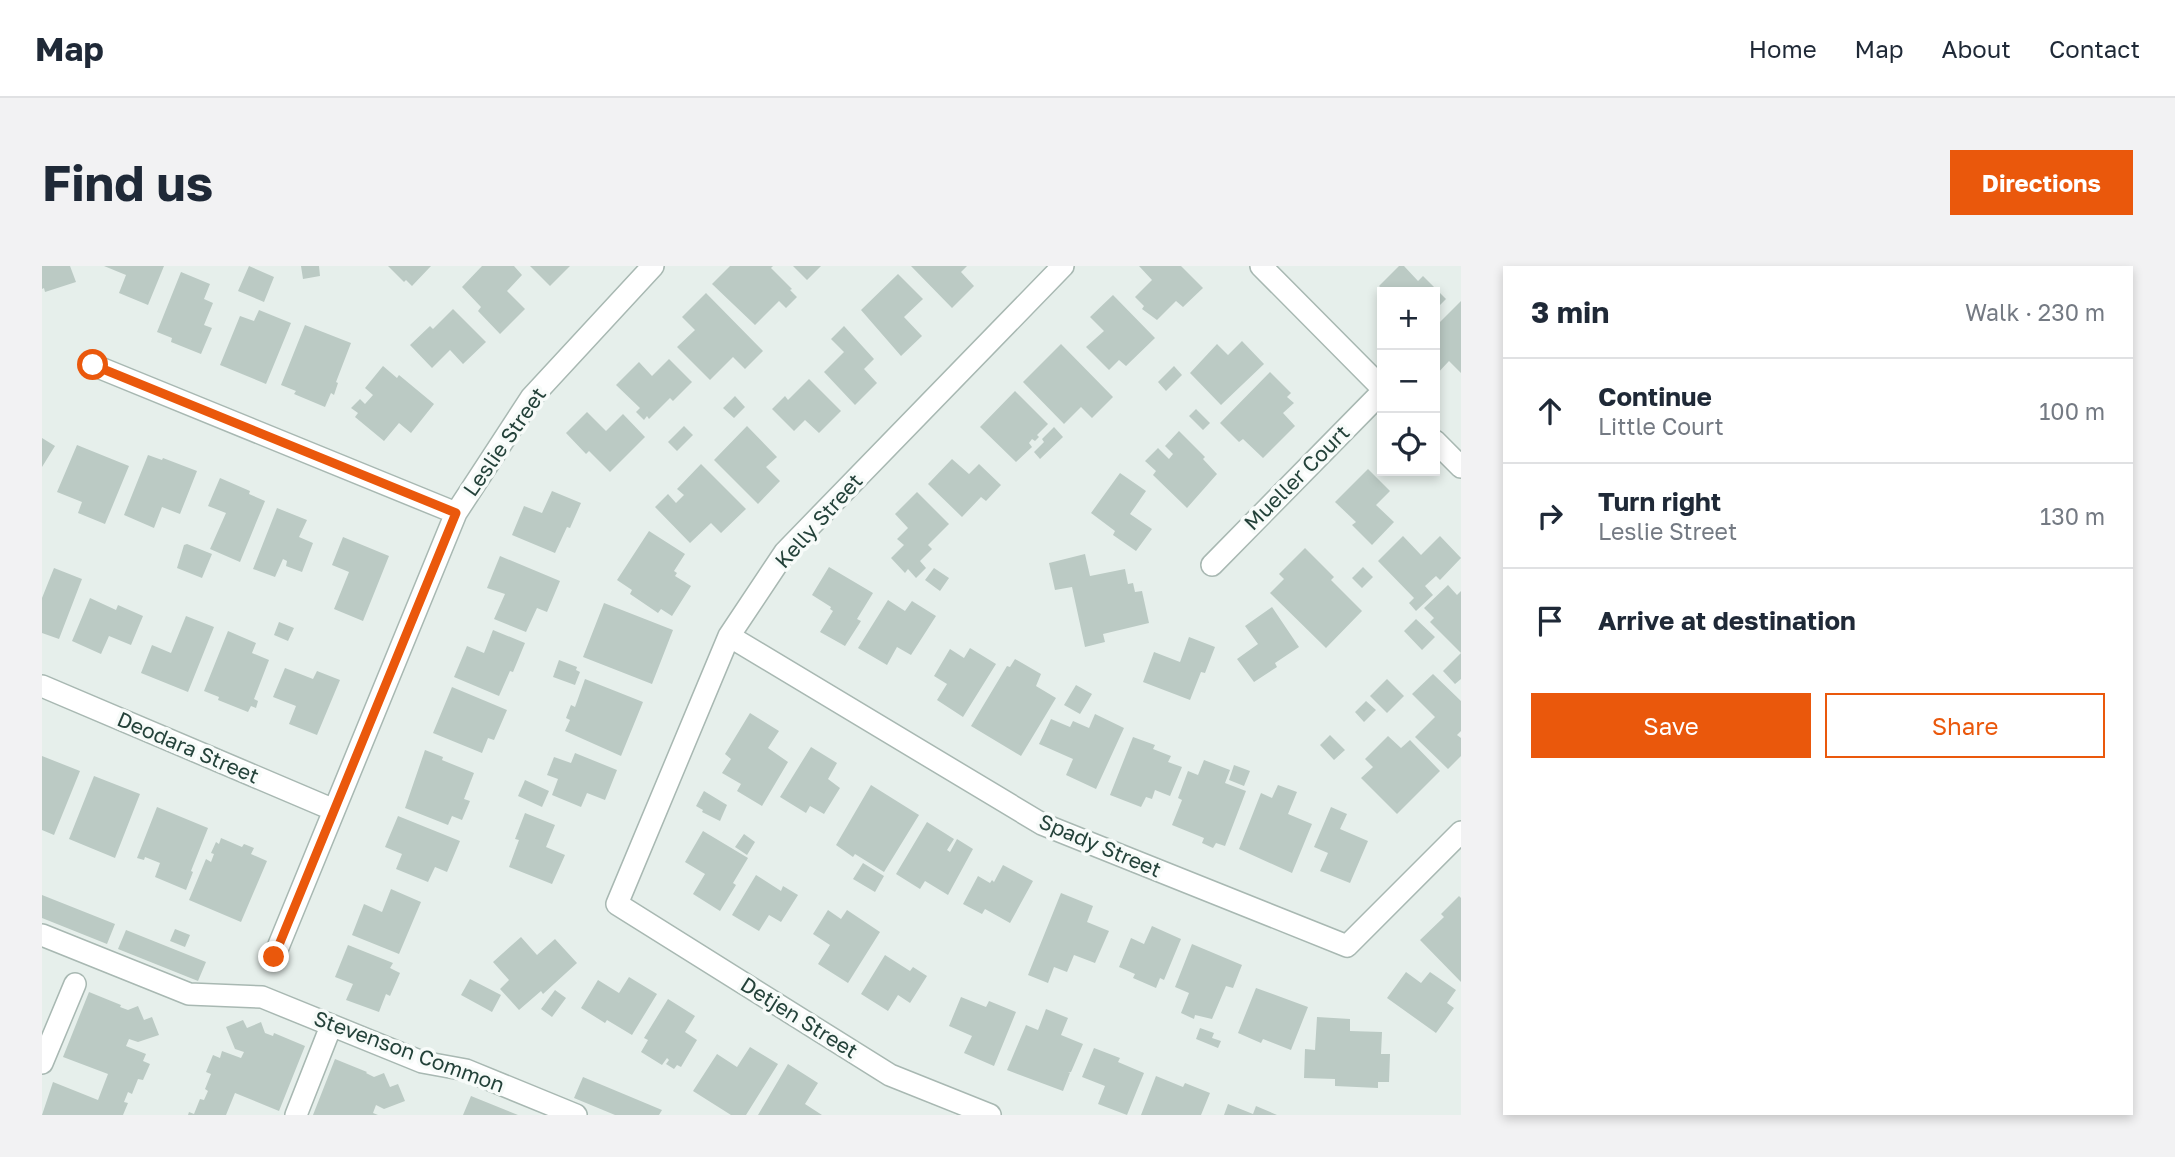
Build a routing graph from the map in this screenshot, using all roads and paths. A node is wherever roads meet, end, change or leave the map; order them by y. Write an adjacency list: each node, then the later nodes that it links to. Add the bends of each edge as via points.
1 (653, 266): 9 (street, Leslie Street, via 531,398)
2 (1063, 266): 11 (street, Kelly Street, via 785,552)
3 (1261, 266): 5 (street)
4 (93, 365): 9 (street)
5 (1377, 385)
6 (1377, 395): 10 (street, Mueller Court)
7 (1440, 446): 8 (street)
8 (1461, 467)
9 (456, 513): 13 (street, Leslie Street)
10 (1212, 565)
11 (729, 636): 14 (street, Spady Street, via 1042,824 1347,946); 15 (street, Kelly Street)
12 (42, 686): 13 (street, Deodara Street)
13 (334, 810): 17 (street, Leslie Street)
14 (1461, 832)
15 (617, 904): 23 (street, Detjen Street, via 890,1075)
16 (42, 935): 19 (street, Stevenson Common, via 189,994 262,998)
17 (274, 957)
18 (75, 984): 20 (street)
19 (331, 1026): 21 (street); 22 (street, Stevenson Common, via 422,1062 466,1070)
20 (42, 1063)
21 (296, 1115)
22 (576, 1115)
23 (990, 1115)

